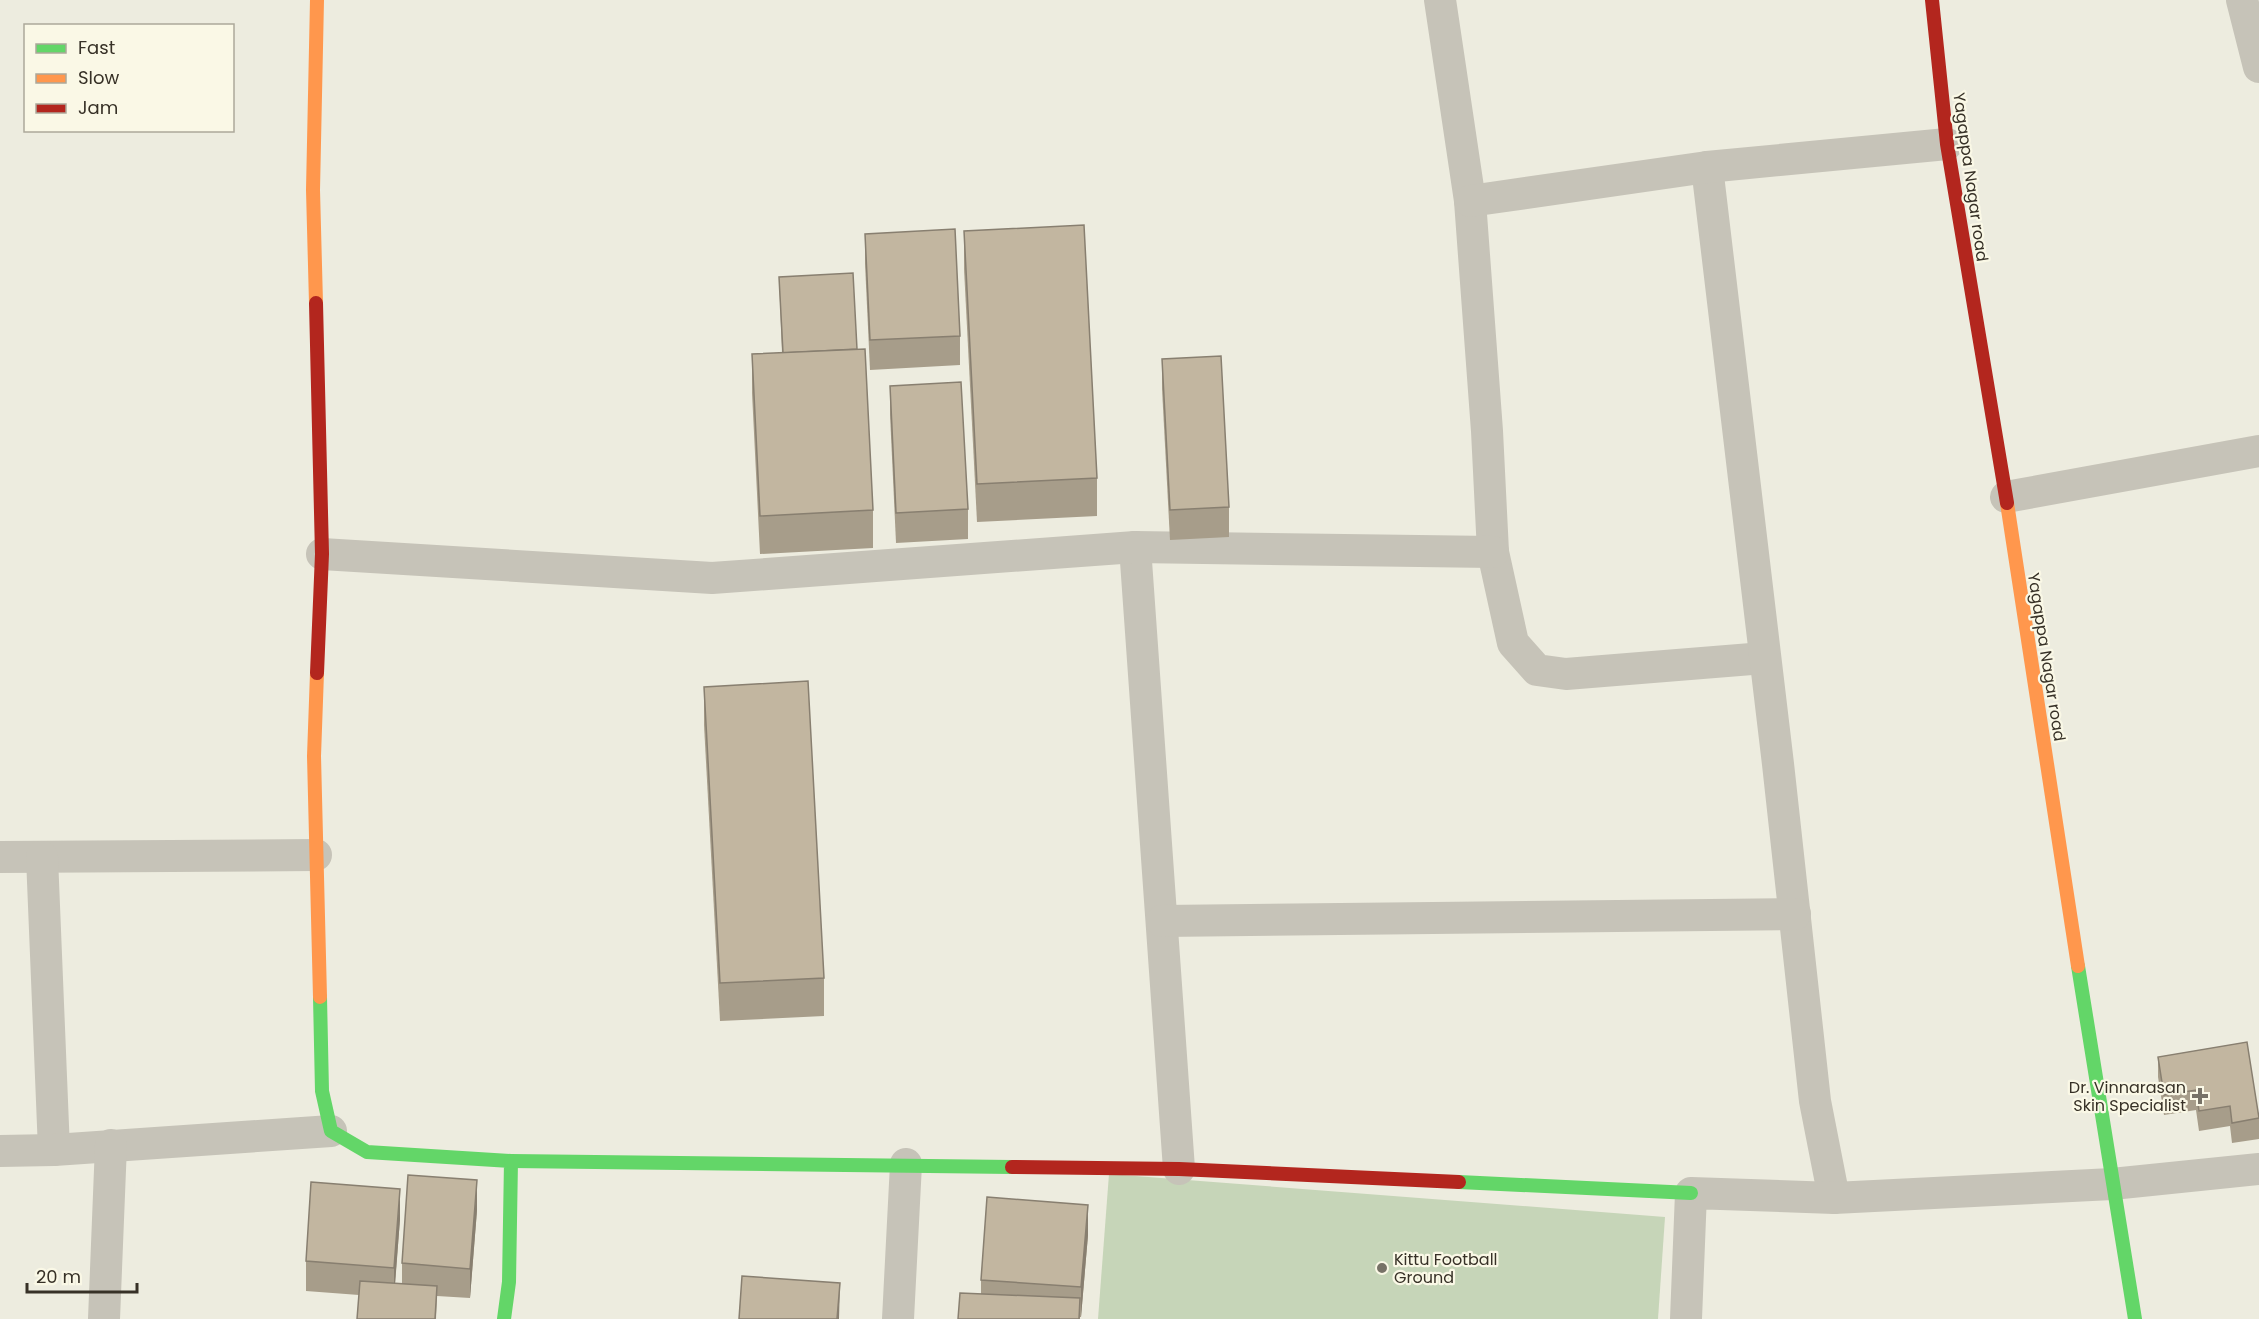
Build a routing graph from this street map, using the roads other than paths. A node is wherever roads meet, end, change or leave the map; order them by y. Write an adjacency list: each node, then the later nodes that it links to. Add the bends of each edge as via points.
1 (317, 0): 13 (street, via 313,190)
2 (1440, 0): 8 (street)
3 (1932, 0): 6 (street, Yagappa Nagar road)
4 (2242, 0): 5 (street)
5 (2259, 67)
6 (1947, 144): 7 (street); 10 (street, Yagappa Nagar road)
7 (1707, 167): 8 (street); 14 (street)
8 (1470, 201): 12 (street)
9 (2259, 451): 10 (street)
10 (2006, 497): 28 (street, Yagappa Nagar road)
11 (1135, 547): 12 (street); 13 (street, via 712,578); 19 (street)
12 (1493, 552): 14 (street, via 1513,643 1537,670 1566,674)
13 (322, 554): 15 (street, via 314,756)
14 (1764, 658): 18 (street)
15 (316, 855): 17 (street); 20 (street, via 322,1092)
16 (0, 857): 17 (street)
17 (42, 857): 22 (street)
18 (1795, 914): 19 (street); 30 (street, via 1815,1101)
19 (1162, 921): 26 (street)
20 (331, 1131): 21 (street); 24 (street, via 367,1152)
21 (111, 1145): 22 (street); 31 (street)
22 (54, 1150): 23 (street)
23 (0, 1151)
24 (511, 1161): 25 (street); 32 (street, via 509,1282)
25 (906, 1164): 26 (street); 33 (street)
26 (1179, 1168): 29 (street)
27 (2259, 1169): 28 (street)
28 (2112, 1184): 30 (street); 35 (street, Yagappa Nagar road)
29 (1691, 1193): 30 (street); 34 (street)
30 (1834, 1198)
31 (104, 1319)
32 (504, 1319)
33 (898, 1319)
34 (1686, 1319)
35 (2135, 1319)

